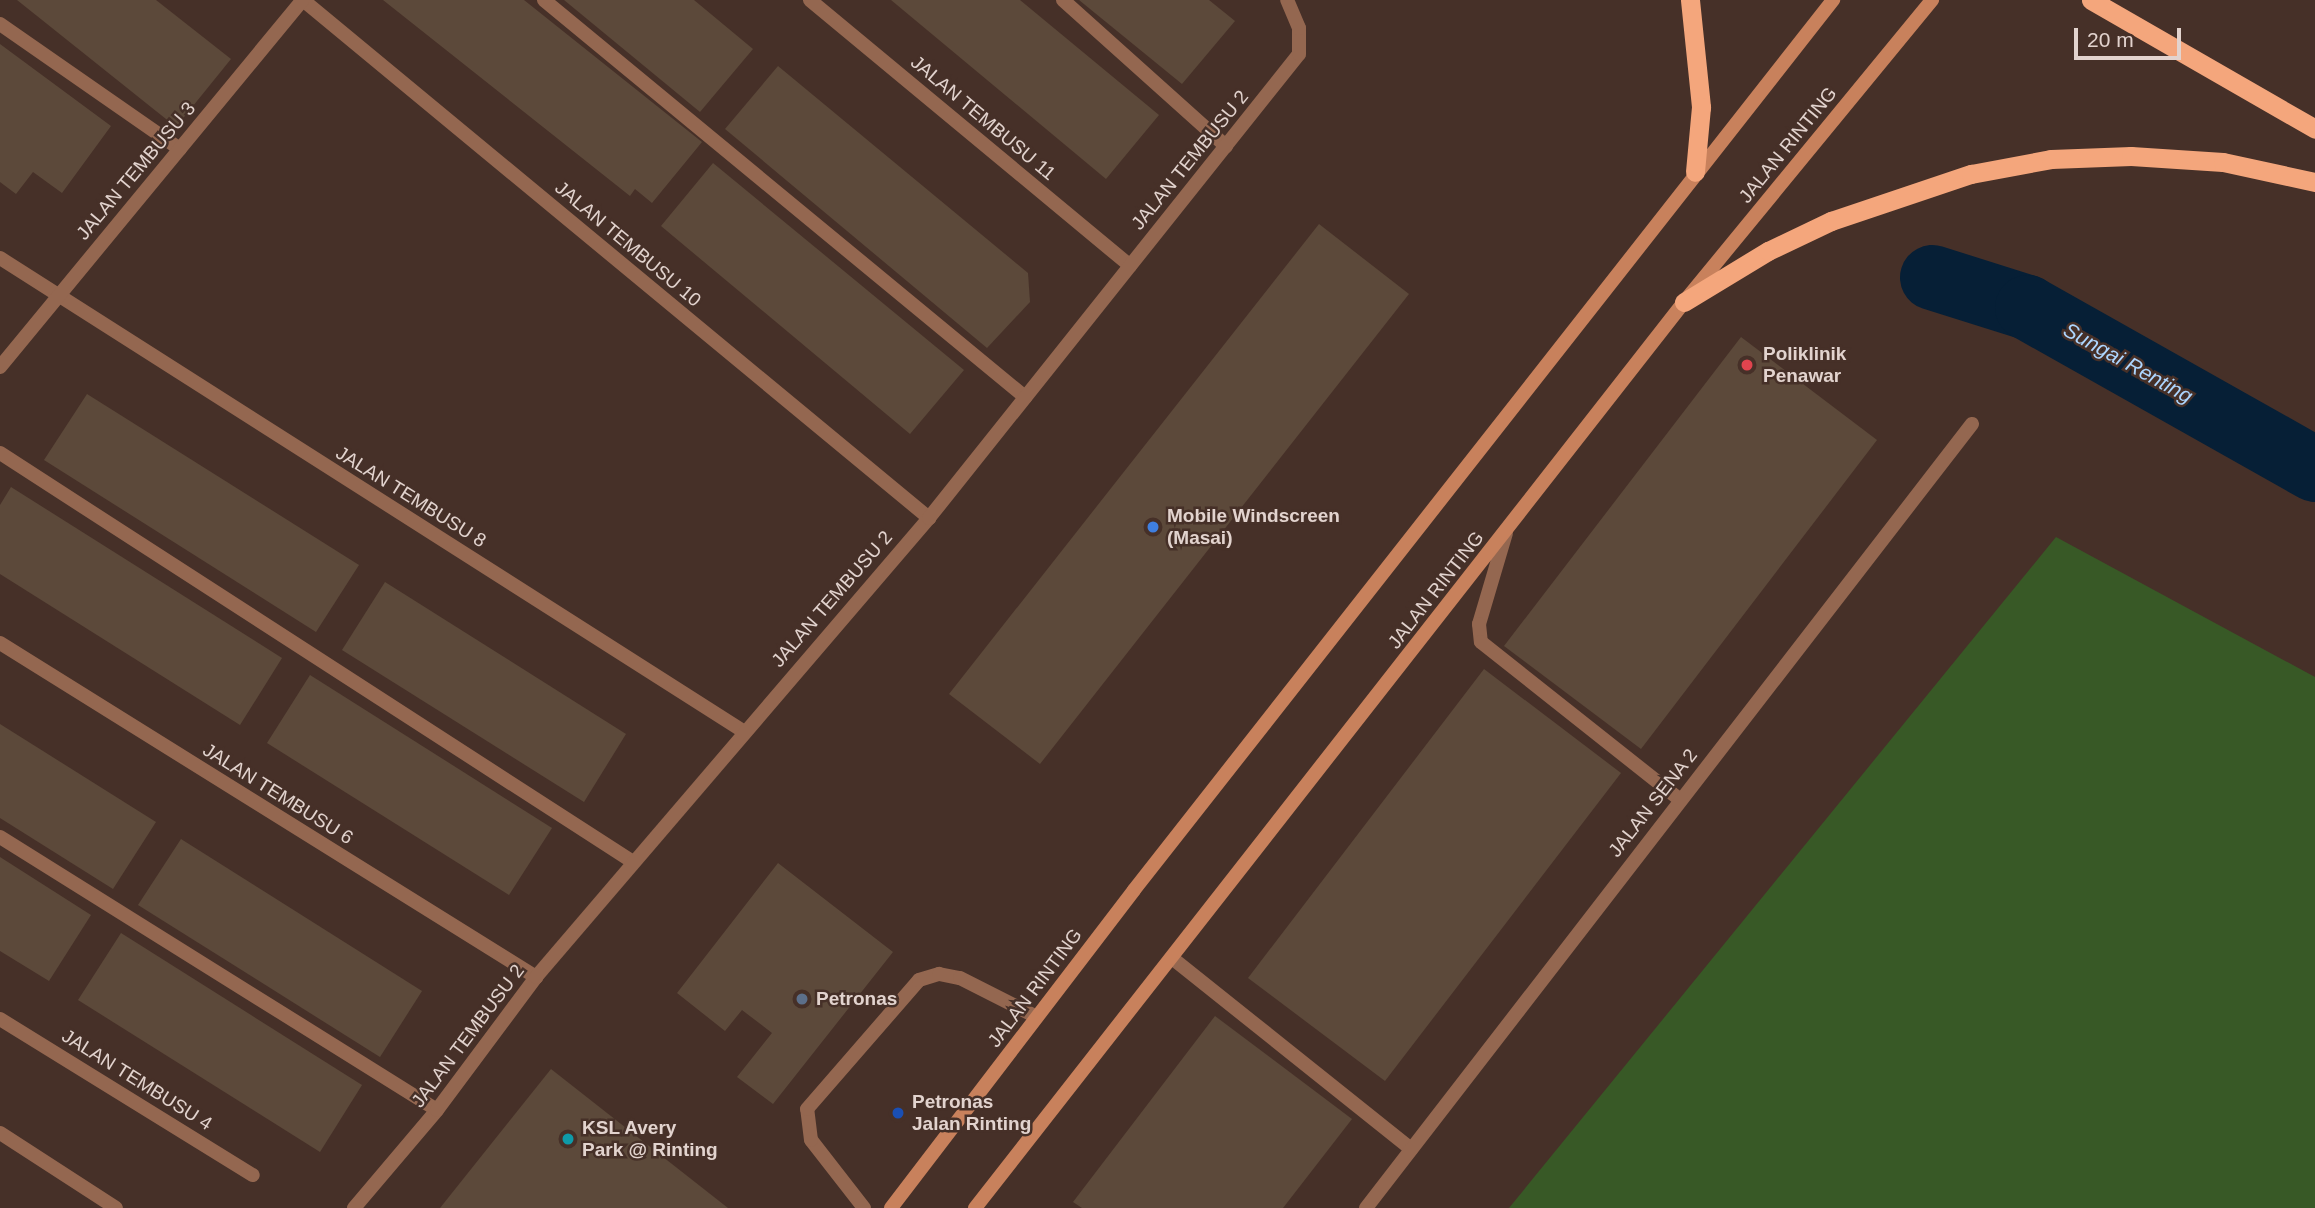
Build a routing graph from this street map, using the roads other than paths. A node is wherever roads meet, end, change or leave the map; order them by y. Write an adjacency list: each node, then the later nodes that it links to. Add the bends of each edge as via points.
1 (303, 0): 13 (street, JALAN TEMBUSU 3); 24 (street, JALAN TEMBUSU 10)
2 (544, 0): 21 (street)
3 (810, 0): 17 (street, JALAN TEMBUSU 11)
4 (1063, 0): 12 (street)
5 (1287, 0): 12 (street, JALAN TEMBUSU 2, via 1299,29 1299,54)
6 (1690, 0): 14 (highway, via 1701,107)
7 (1833, 0): 14 (main road, JALAN RINTING)
8 (1932, 0): 19 (main road, JALAN RINTING)
9 (2091, 0): 11 (highway)
10 (0, 24): 13 (street)
11 (2315, 129)
12 (1226, 146): 17 (street, JALAN TEMBUSU 2)
13 (180, 149): 18 (street, JALAN TEMBUSU 3)
14 (1695, 172): 33 (main road, JALAN RINTING)
15 (2315, 182): 19 (highway, via 2223,162 2131,156 2051,159 1971,174 1831,221 1768,251)
16 (0, 258): 18 (street, JALAN TEMBUSU 8)
17 (1130, 266): 21 (street, JALAN TEMBUSU 2)
18 (58, 296): 20 (street, JALAN TEMBUSU 3); 27 (street, JALAN TEMBUSU 8)
19 (1684, 303): 25 (main road, JALAN RINTING)
20 (0, 367)
21 (1025, 397): 24 (street, JALAN TEMBUSU 2)
22 (1972, 424): 28 (street, JALAN SENA 2)
23 (0, 453): 30 (street)
24 (929, 518): 27 (street, JALAN TEMBUSU 2)
25 (1506, 533): 28 (street, via 1479,624 1481,642); 31 (main road, JALAN RINTING)
26 (0, 643): 32 (street, JALAN TEMBUSU 6)
27 (743, 732): 30 (street, JALAN TEMBUSU 2)
28 (1680, 800): 37 (street, JALAN SENA 2)
29 (0, 837): 35 (street)
30 (633, 862): 32 (street, JALAN TEMBUSU 2)
31 (1172, 958): 37 (street); 43 (main road, JALAN RINTING)
32 (536, 977): 35 (street, JALAN TEMBUSU 2)
33 (1037, 1017): 41 (street, via 951,975 919,980 807,1109 811,1140); 42 (main road, JALAN RINTING)
34 (0, 1018): 38 (street, JALAN TEMBUSU 4)
35 (437, 1110): 40 (street, JALAN TEMBUSU 2)
36 (0, 1133): 39 (street)
37 (1411, 1149): 44 (street, JALAN SENA 2)
38 (253, 1175)
39 (116, 1208)
40 (354, 1208)
41 (864, 1208)
42 (891, 1208)
43 (975, 1208)
44 (1366, 1208)

